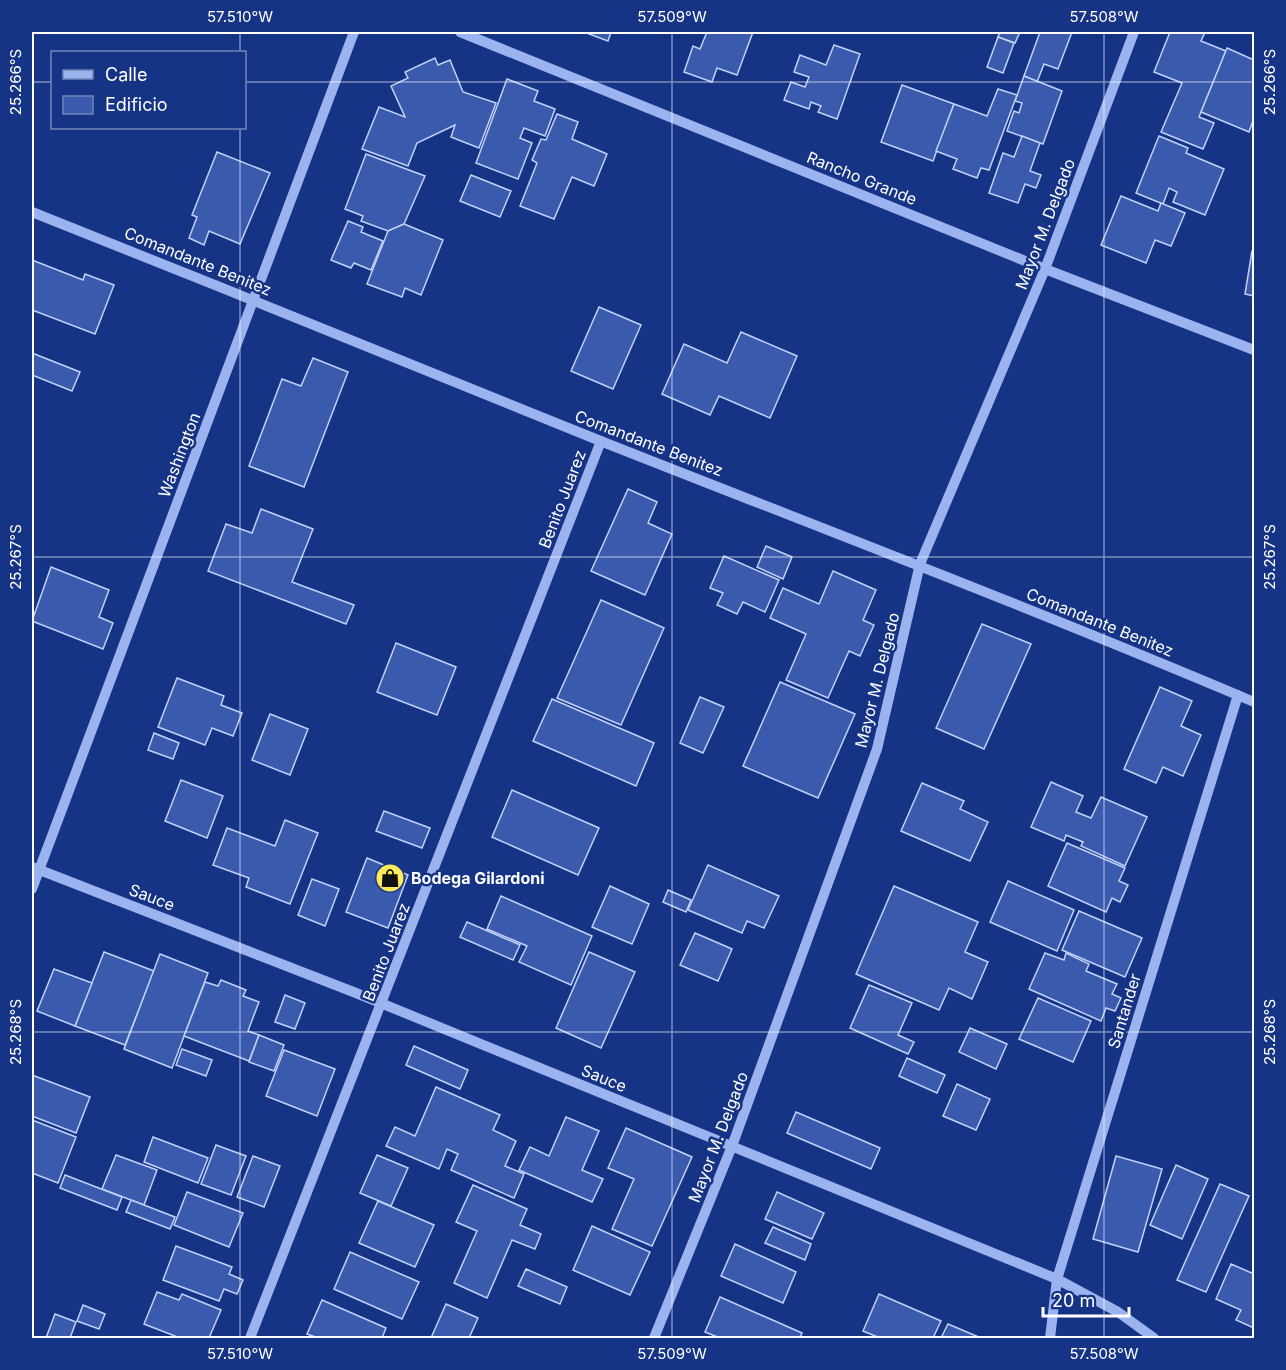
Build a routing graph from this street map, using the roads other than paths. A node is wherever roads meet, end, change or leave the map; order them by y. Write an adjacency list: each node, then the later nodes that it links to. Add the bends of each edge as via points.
1 (354, 32): 6 (street, Washington)
2 (460, 32): 5 (street, Rancho Grande)
3 (1134, 32): 5 (street, Mayor M. Delgado)
4 (32, 212): 6 (street, Comandante Benitez)
5 (1045, 269): 7 (street, Rancho Grande); 9 (street, Mayor M. Delgado)
6 (254, 299): 8 (street, Comandante Benitez); 12 (street, Washington)
7 (1254, 350)
8 (601, 441): 9 (street, Comandante Benitez); 14 (street, Benito Juarez)
9 (920, 564): 10 (street, Comandante Benitez); 15 (street, Mayor M. Delgado, via 877,749)
10 (1238, 695): 11 (street, Comandante Benitez); 16 (street, Santander)
11 (1254, 702)
12 (35, 868): 13 (street, Washington); 14 (street, Sauce)
13 (32, 889)
14 (382, 1004): 15 (street, Sauce); 17 (street, Benito Juarez)
15 (732, 1146): 16 (street, Sauce); 18 (street, Mayor M. Delgado)
16 (1058, 1279): 19 (street, Santander); 20 (street, Sauce, via 1118,1312)
17 (249, 1338)
18 (654, 1338)
19 (1050, 1338)
20 (1154, 1338)

